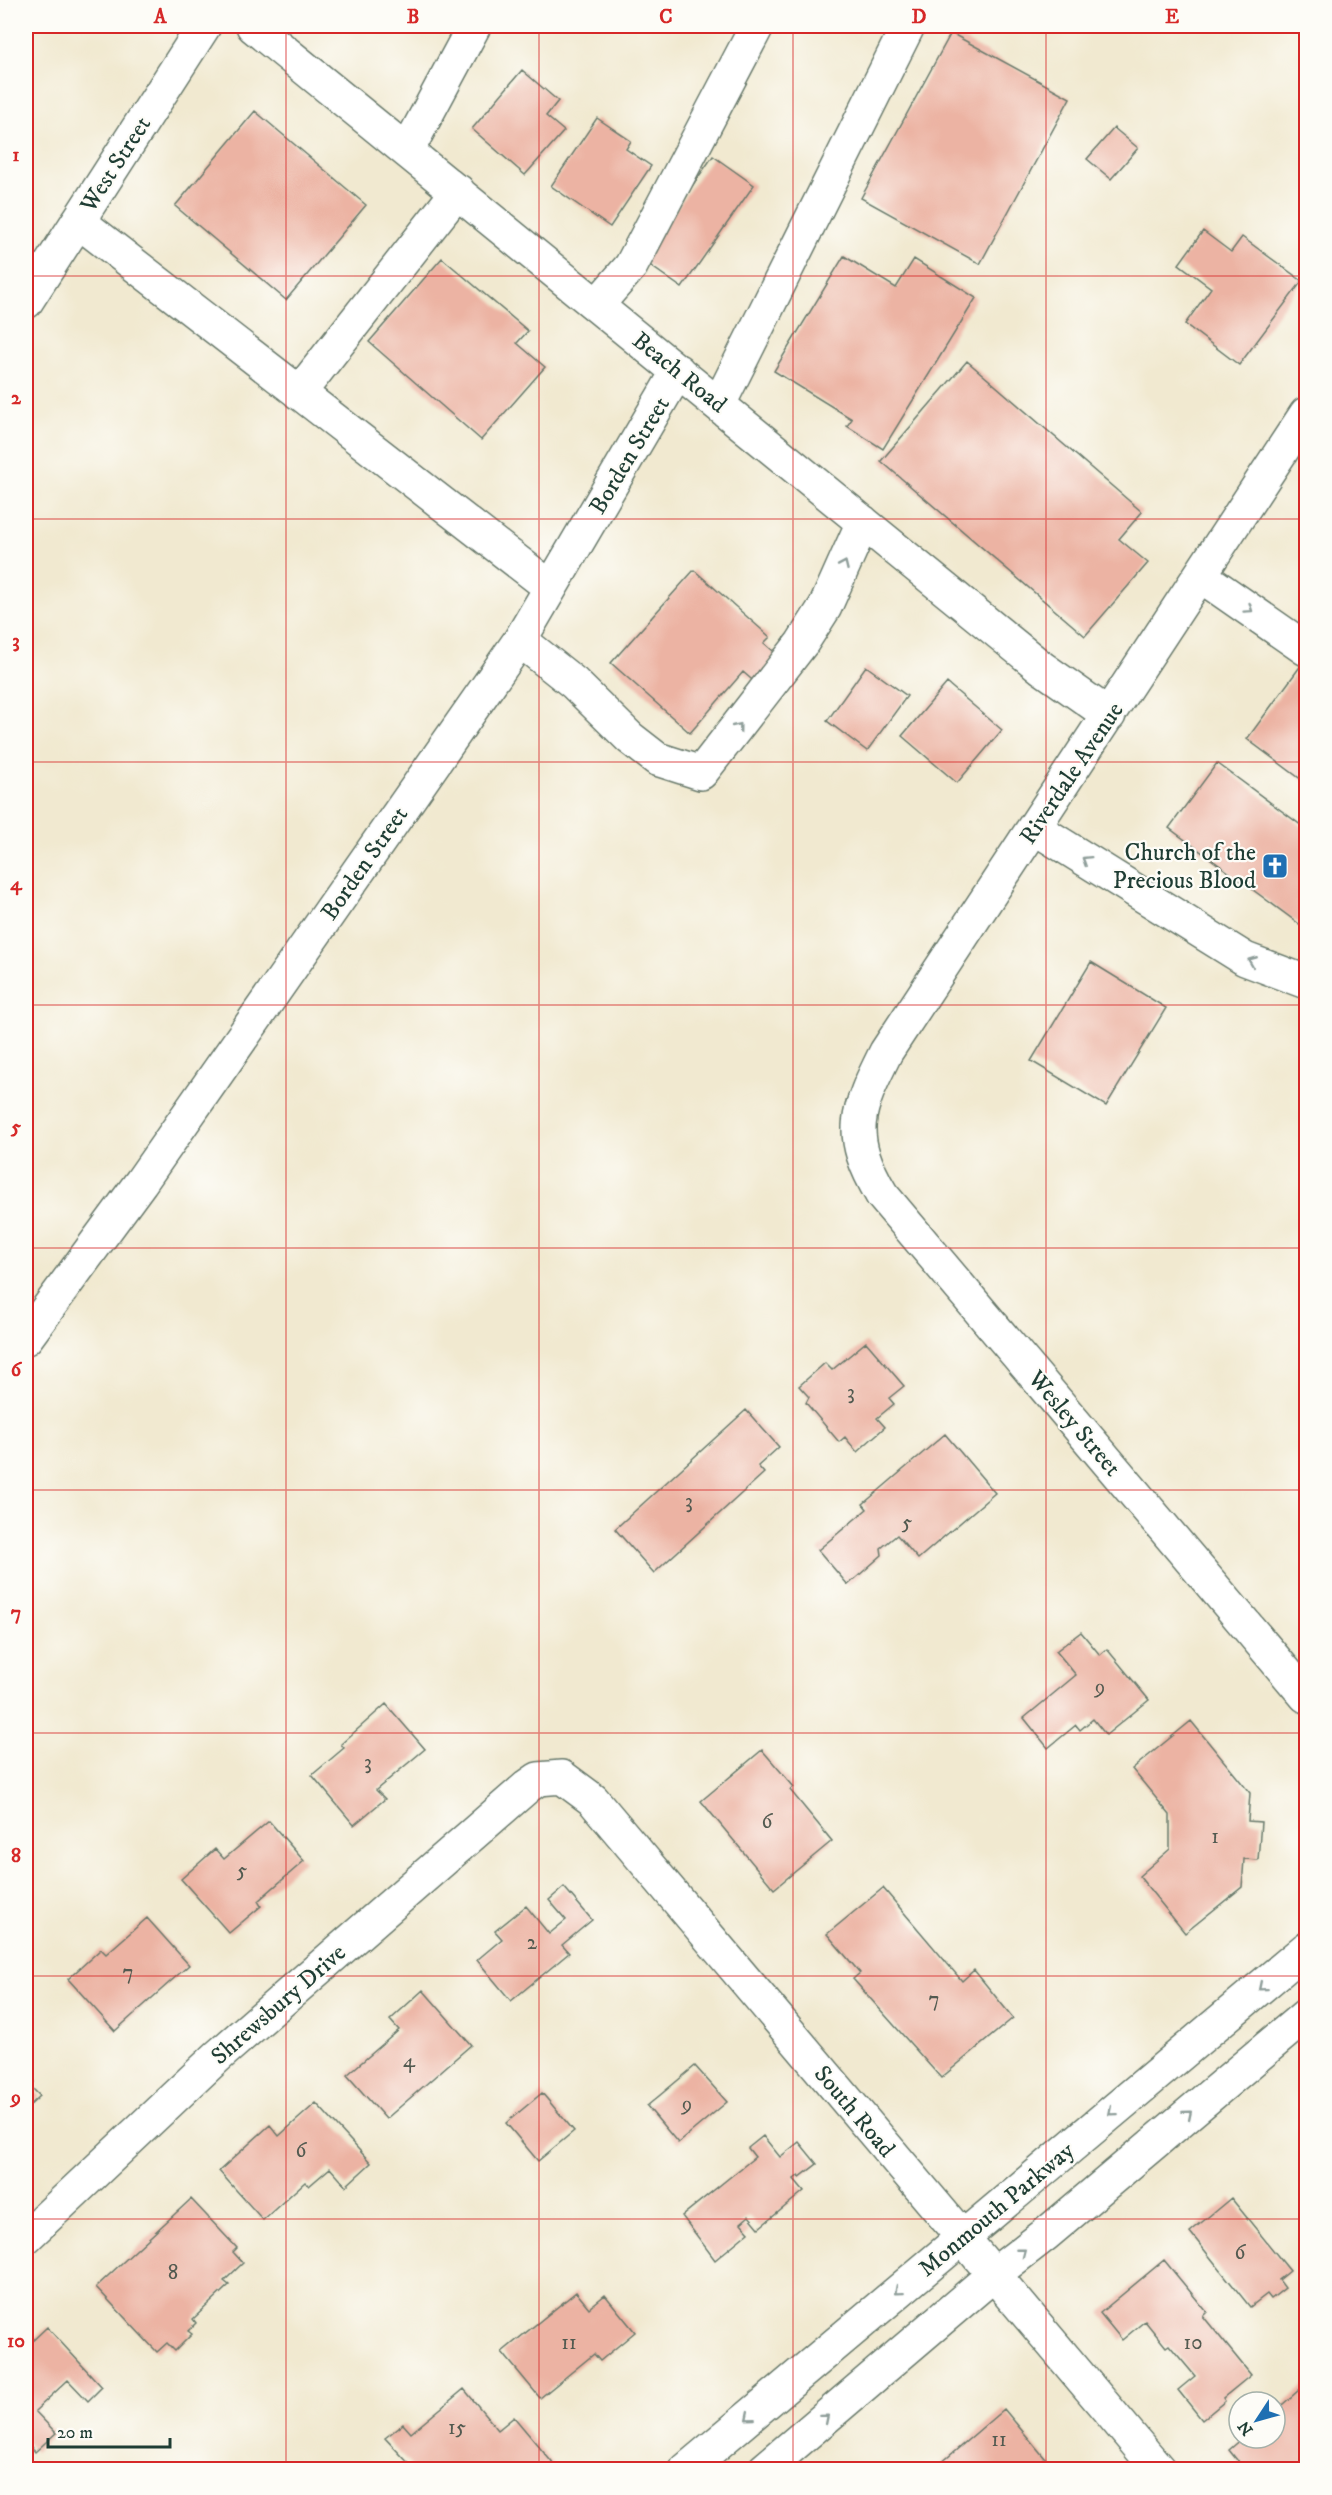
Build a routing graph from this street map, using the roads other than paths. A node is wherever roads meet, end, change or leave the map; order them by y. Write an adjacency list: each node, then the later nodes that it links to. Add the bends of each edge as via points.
1 (204, 26): 8 (street, West Street)
2 (253, 26): 6 (street, Beach Road)
3 (474, 26): 6 (street)
4 (757, 26): 10 (street, via 631,266)
5 (908, 26): 13 (street)
6 (407, 151): 7 (street, Beach Road)
7 (458, 191): 10 (street, Beach Road); 12 (street)
8 (78, 220): 9 (street, West Street); 12 (street)
9 (26, 302)
10 (597, 305): 11 (street, Beach Road)
11 (678, 371): 13 (street, Beach Road); 17 (street, Borden Street)
12 (299, 393): 17 (street)
13 (719, 404): 15 (street, Beach Road)
14 (1306, 414): 16 (street, Riverdale Avenue)
15 (863, 522): 18 (street, one-way to 15, via 657,759 701,773 808,634 825,607); 20 (street, Beach Road, via 1042,668)
16 (1201, 576): 19 (street, one-way to 19); 20 (street, Riverdale Avenue)
17 (550, 587): 18 (street, Borden Street)
18 (520, 640): 24 (street, Borden Street, via 141,1182)
19 (1306, 649)
20 (1109, 715): 21 (street, Riverdale Avenue)
21 (1035, 828): 22 (street, one-way to 21, via 1245,959); 23 (street, Riverdale Avenue, via 886,1052 863,1097)
22 (1306, 982)
23 (859, 1142): 25 (street, Wesley Street, via 866,1167 882,1196)
24 (26, 1338)
25 (1306, 1696)
26 (538, 1779): 29 (street, Shrewsbury Drive, via 217,2057); 30 (street, South Road, via 562,1777 593,1800)
27 (1306, 1949): 30 (street, Monmouth Parkway, one-way to 30)
28 (1306, 2014): 31 (street, Monmouth Parkway, one-way to 28)
29 (26, 2237)
30 (962, 2238): 31 (street, South Road); 32 (street, Monmouth Parkway, one-way to 32)
31 (993, 2275): 33 (street, Monmouth Parkway, one-way to 31); 34 (street, South Road)
32 (686, 2469)
33 (764, 2469)
34 (1159, 2469)

